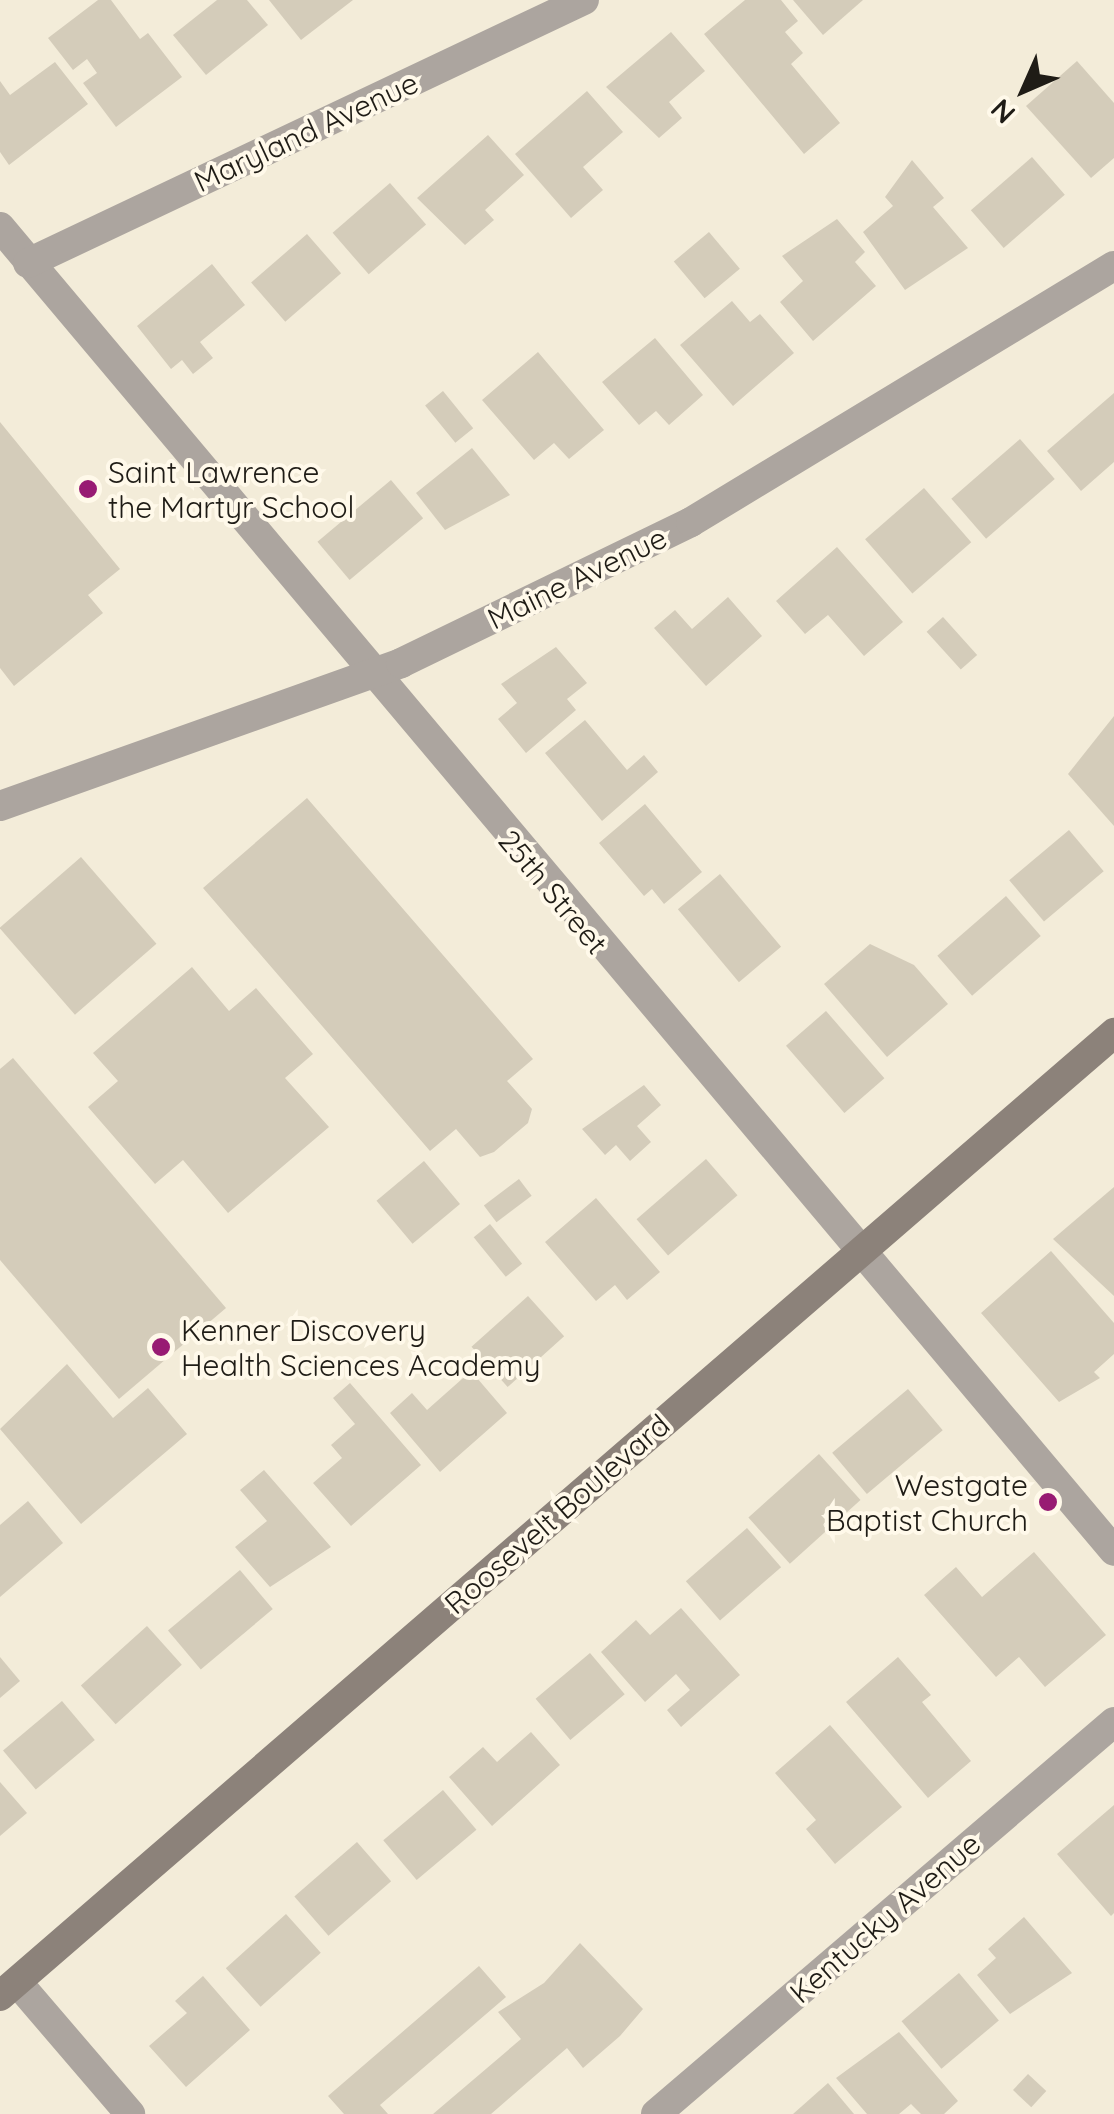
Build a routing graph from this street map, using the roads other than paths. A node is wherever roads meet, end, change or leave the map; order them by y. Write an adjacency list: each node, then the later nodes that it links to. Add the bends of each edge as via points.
1 (584, 0): 3 (street, Maryland Avenue)
2 (0, 227): 3 (street, 25th Street)
3 (28, 263): 5 (street, 25th Street)
4 (1114, 266): 5 (street, Maine Avenue, via 691,522)
5 (372, 677): 6 (street, Maine Avenue); 8 (street, 25th Street)
6 (0, 806)
7 (1114, 1033): 8 (street, Roosevelt Boulevard)
8 (858, 1254): 9 (street, 25th Street); 11 (street, Roosevelt Boulevard)
9 (1114, 1551)
10 (1114, 1722): 13 (street, Kentucky Avenue)
11 (8, 1989): 12 (street)
12 (130, 2114)
13 (656, 2114)

